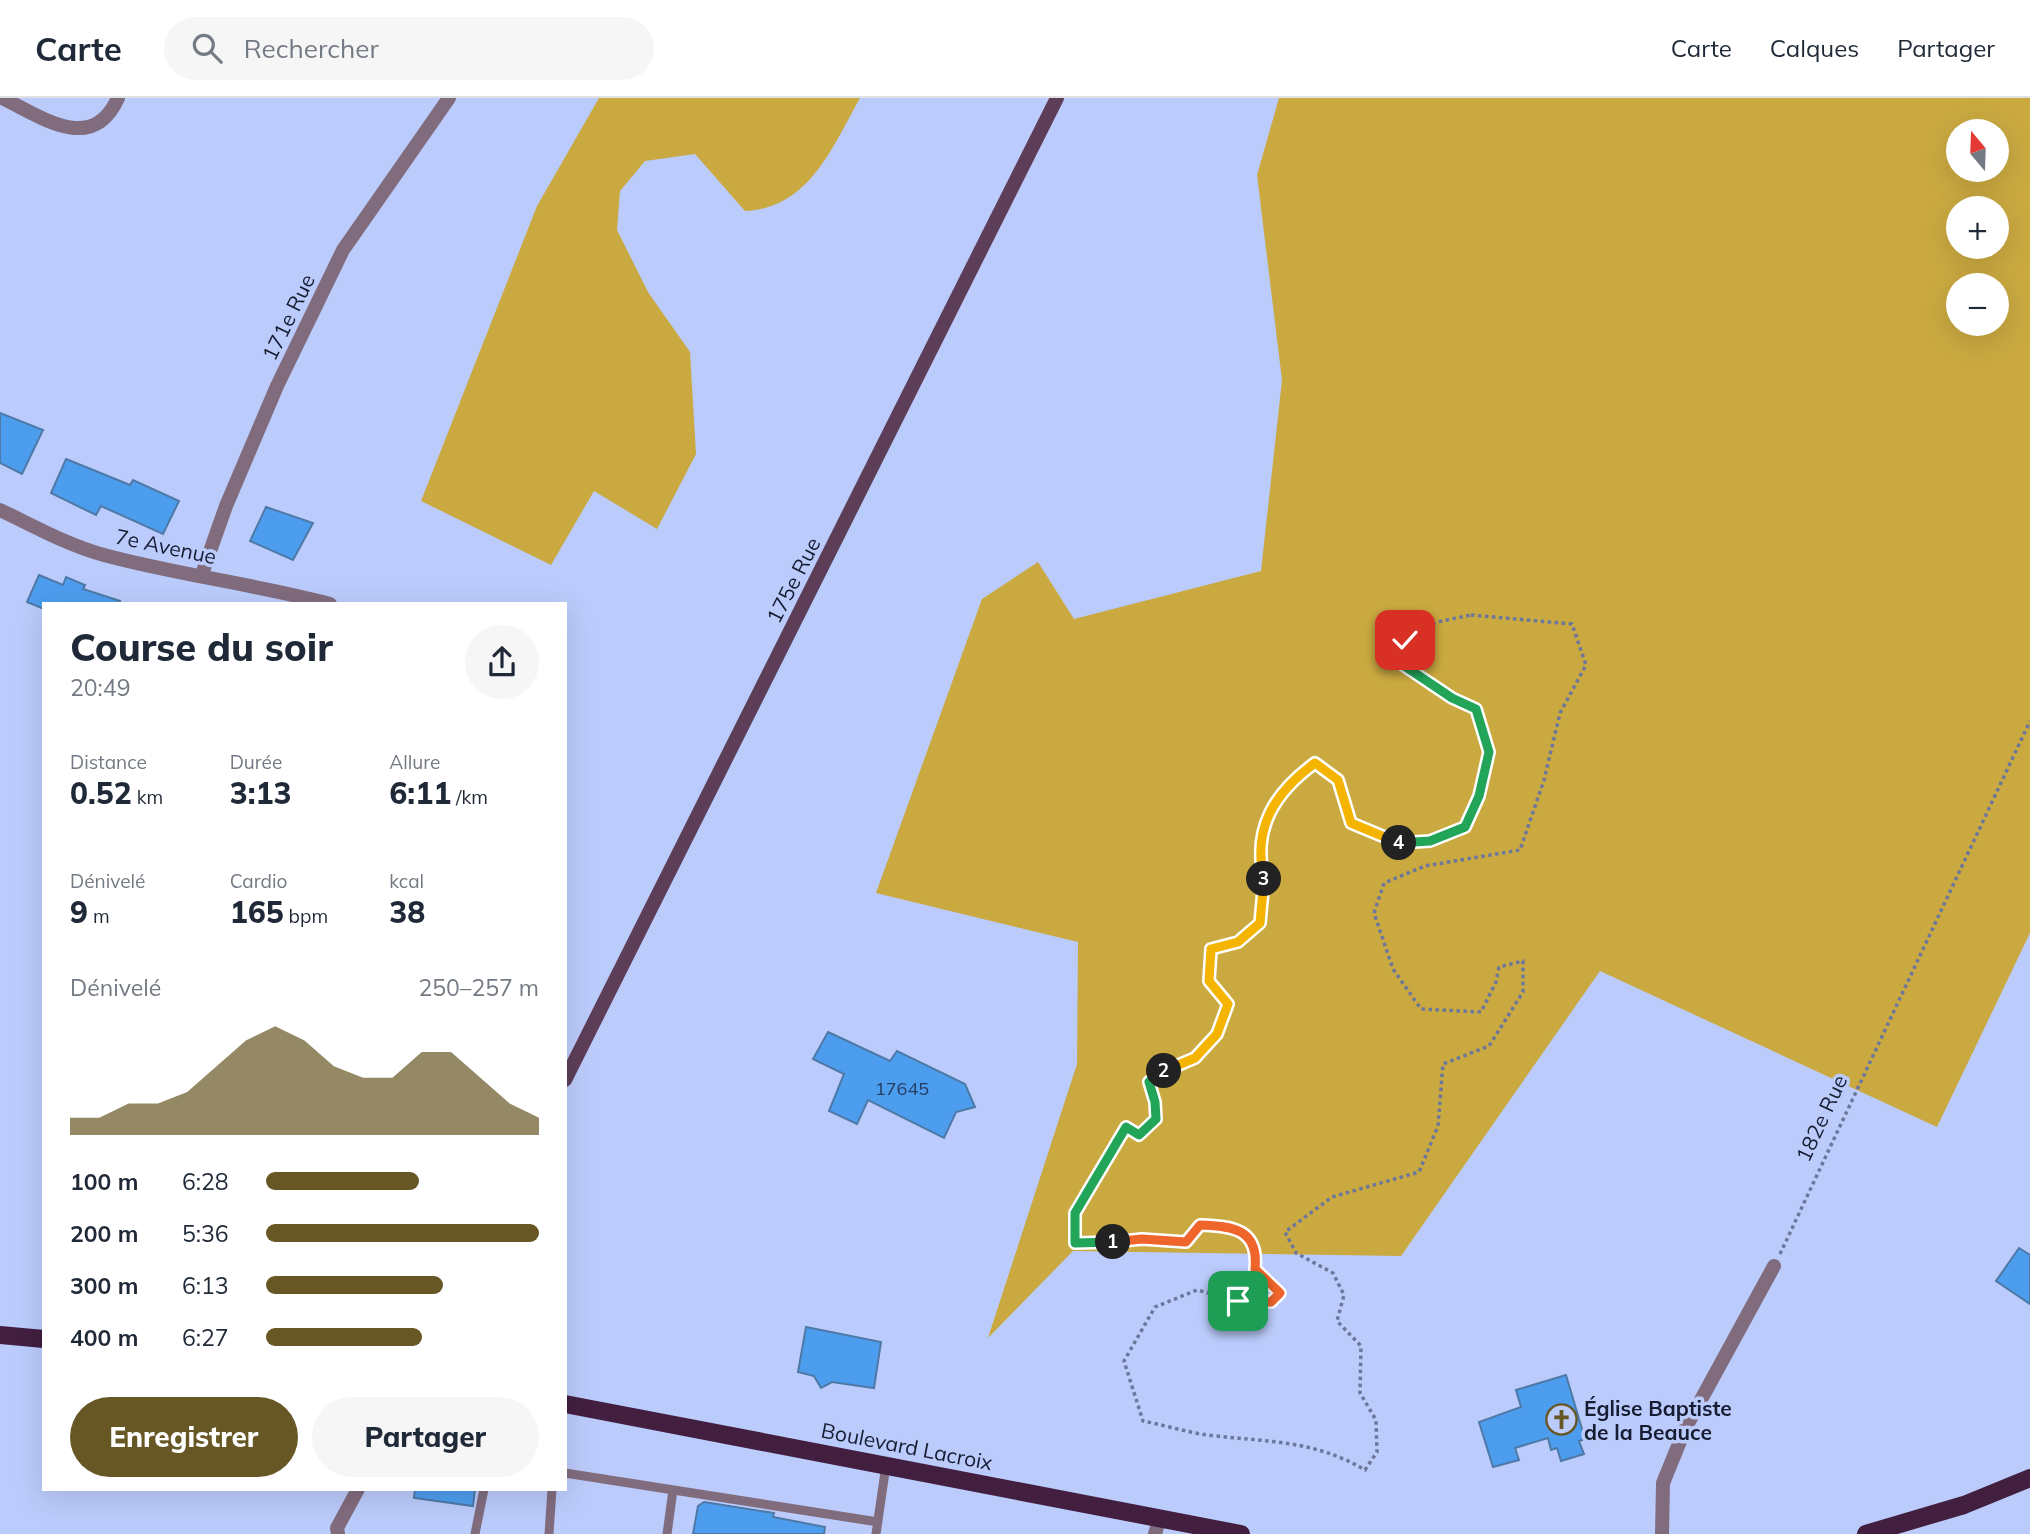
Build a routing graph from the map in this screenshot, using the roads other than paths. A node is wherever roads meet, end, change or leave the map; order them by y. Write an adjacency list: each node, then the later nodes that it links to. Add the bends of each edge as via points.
1 (2, 98): 2 (street, via 73,130 96,126)
2 (118, 98)
3 (449, 98): 6 (street, 171e Rue, via 343,250 277,386)
4 (1057, 98): 8 (street, 175e Rue)
5 (0, 510): 6 (street, 7e Avenue, via 103,555)
6 (202, 574): 7 (street, 7e Avenue)
7 (321, 602)
8 (567, 1076)
9 (1774, 1266): 28 (street, via 1685,1429 1663,1483)
10 (0, 1335): 11 (main road)
11 (42, 1339)
12 (567, 1404): 13 (main road, Boulevard Lacroix)
13 (886, 1465): 20 (lane); 21 (main road, Boulevard Lacroix)
14 (567, 1473): 16 (lane)
15 (2030, 1478): 29 (main road, via 1964,1506)
16 (673, 1490): 20 (lane); 25 (lane)
17 (357, 1491): 22 (street)
18 (484, 1491): 23 (lane)
19 (552, 1491): 24 (lane)
20 (878, 1522): 26 (lane)
21 (1158, 1526): 27 (main road, Boulevard Lacroix)
22 (338, 1534)
23 (475, 1534)
24 (549, 1534)
25 (667, 1534)
26 (876, 1534)
27 (1241, 1534)
28 (1662, 1534)
29 (1866, 1534)

